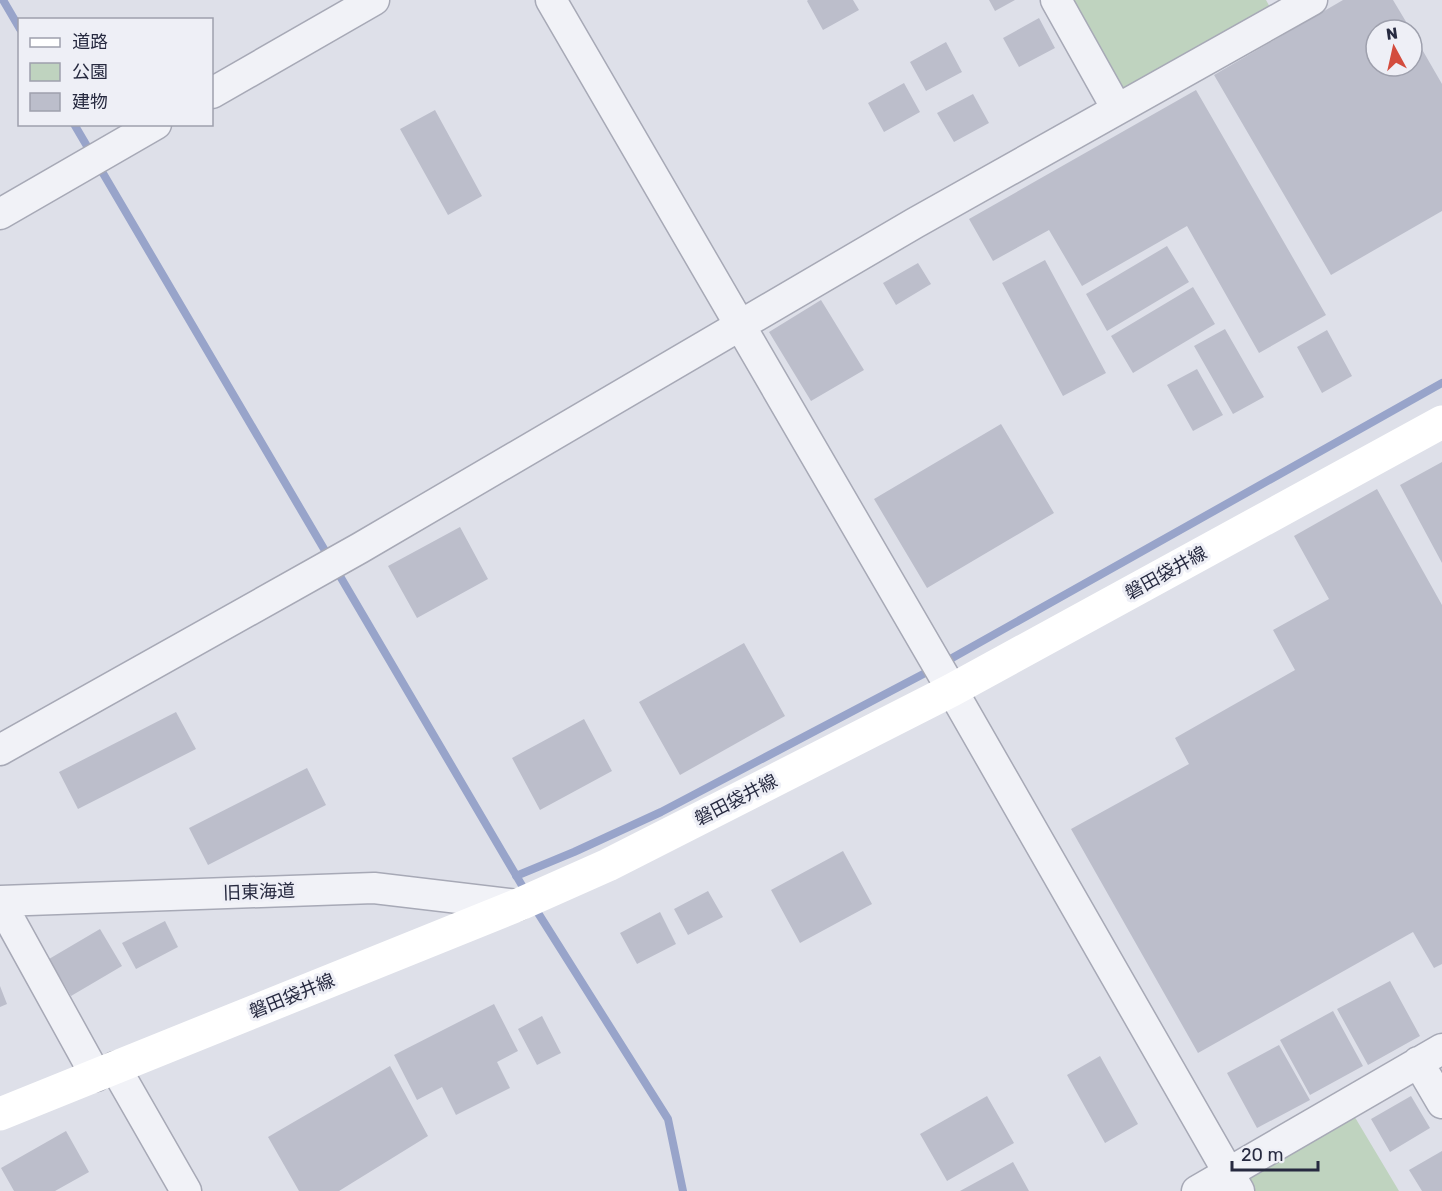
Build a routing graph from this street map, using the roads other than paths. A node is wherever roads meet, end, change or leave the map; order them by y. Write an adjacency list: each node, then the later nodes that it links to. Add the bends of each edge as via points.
1 (374, 0): 5 (street)
2 (551, 0): 9 (street)
3 (1056, 0): 6 (street)
4 (1312, 0): 6 (street)
5 (213, 92)
6 (1117, 110): 9 (street)
7 (153, 126): 8 (street)
8 (0, 214)
9 (739, 326): 11 (street); 12 (street, via 360,548)
10 (1442, 422): 11 (main road, 磐田袋井線)
11 (952, 690): 14 (main road, 磐田袋井線, via 629,855); 19 (street)
12 (0, 750)
13 (0, 902): 14 (street, 旧東海道, via 375,888); 16 (street)
14 (518, 905): 16 (main road, 磐田袋井線)
15 (1430, 1056): 17 (street); 19 (street)
16 (106, 1072): 18 (main road, 磐田袋井線); 20 (street)
17 (1442, 1103)
18 (0, 1114)
19 (1233, 1182): 21 (street)
20 (186, 1191)
21 (1197, 1191)

